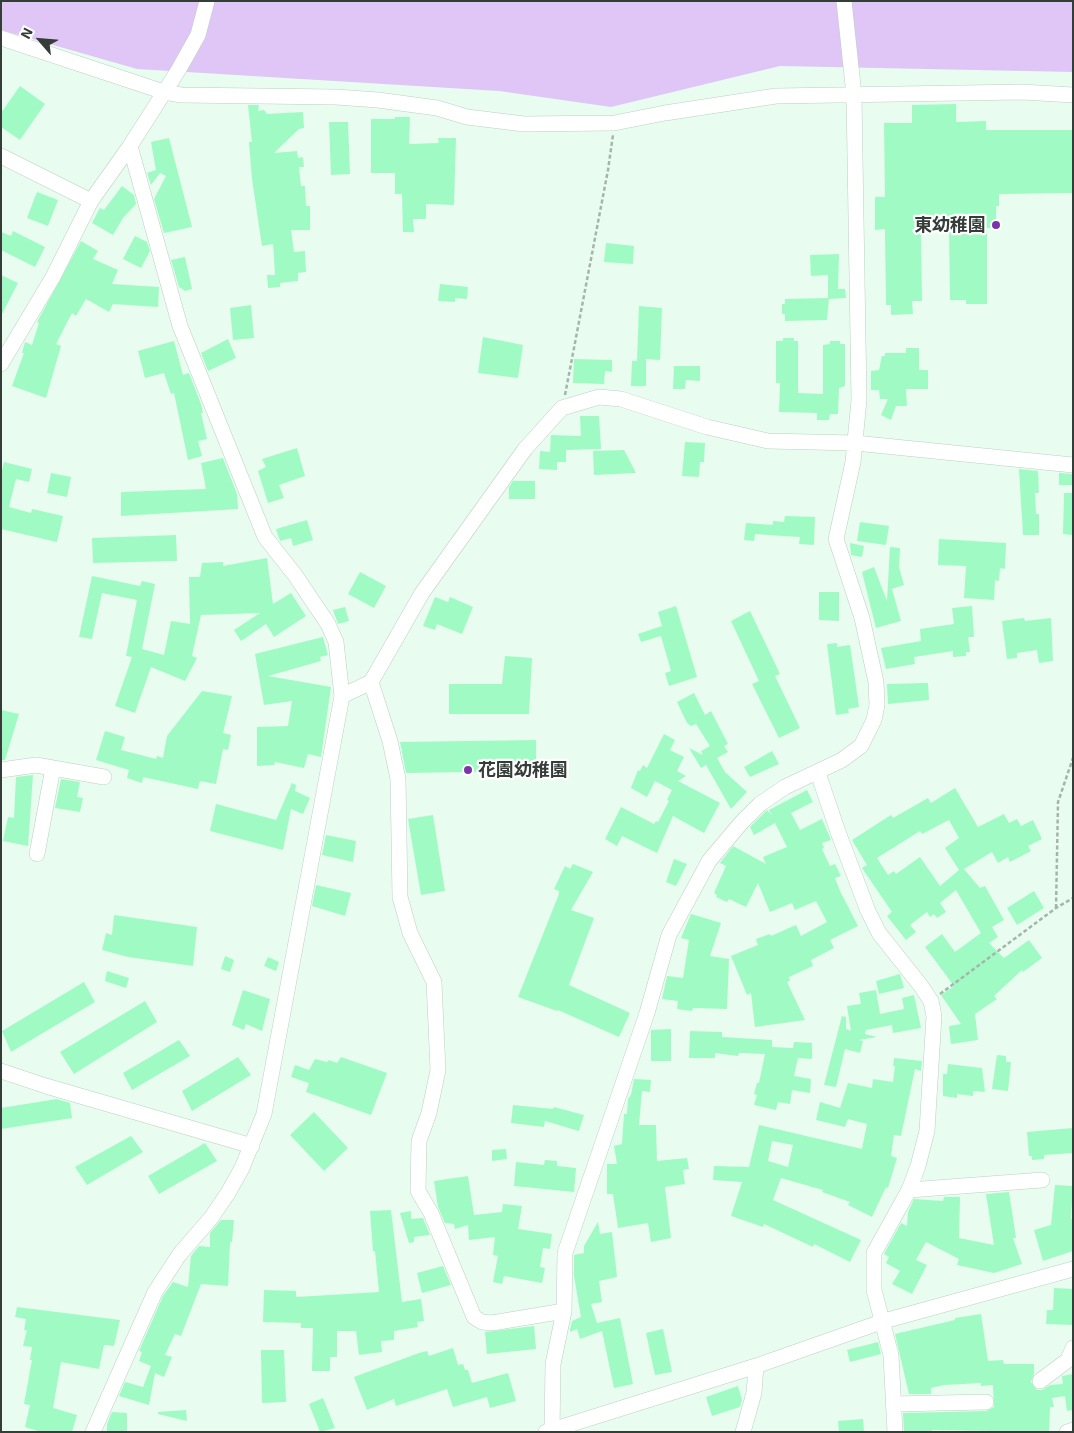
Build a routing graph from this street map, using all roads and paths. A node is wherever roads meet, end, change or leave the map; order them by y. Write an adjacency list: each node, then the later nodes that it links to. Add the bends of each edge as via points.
1 (207, 1): 4 (street, via 198,35)
2 (844, 1): 5 (street)
3 (1, 38): 4 (street)
4 (164, 92): 7 (street, via 378,100 524,124); 8 (street)
5 (854, 95): 6 (street, via 1022,92); 7 (street, via 776,96); 13 (street, via 859,348)
6 (1073, 95)
7 (614, 123): 12 (path, via 608,170)
8 (130, 146): 10 (street); 16 (street, via 180,326 264,537 295,575 328,624 336,642)
9 (1, 156): 10 (street)
10 (91, 201): 11 (street, via 53,277)
11 (1, 364)
12 (562, 408): 13 (street, via 599,397 620,398 707,426 768,441); 15 (street, via 520,457 422,593)
13 (856, 443): 14 (street); 20 (street, via 836,539 862,618 876,682 877,705 874,720 860,746)
14 (1073, 465)
15 (371, 682): 16 (street); 31 (street, via 398,779 400,897 410,933 434,982 438,1070 420,1141 418,1191 431,1213 474,1317 492,1323)
16 (342, 696): 27 (street, via 264,1114)
17 (1073, 758): 24 (path, via 1058,802)
18 (53, 768): 19 (street, via 36,765); 21 (street); 22 (street)
19 (1, 770)
20 (818, 772): 25 (street, via 868,911 879,933); 31 (street, via 785,787 760,804 741,823 709,861 669,935 647,1012 565,1253)
21 (104, 777)
22 (37, 854)
23 (1073, 898): 24 (path)
24 (1056, 908): 25 (path)
25 (931, 1001): 29 (street, via 934,1016 927,1131)
26 (1, 1071): 27 (street)
27 (252, 1146): 40 (street, via 228,1193 179,1255 155,1292)
28 (1042, 1180): 29 (street)
29 (909, 1190): 32 (street, via 874,1253 874,1290)
30 (1073, 1269): 32 (street)
31 (564, 1311): 39 (street, via 553,1364)
32 (884, 1321): 34 (street); 37 (street)
33 (1073, 1348): 35 (street, via 1068,1360)
34 (756, 1366): 39 (street); 41 (street, via 754,1393)
35 (1040, 1381)
36 (986, 1402): 37 (street)
37 (893, 1404): 42 (street)
38 (1073, 1430): 43 (street)
39 (550, 1431)
40 (92, 1432)
41 (743, 1432)
42 (895, 1432)
43 (1068, 1432)

